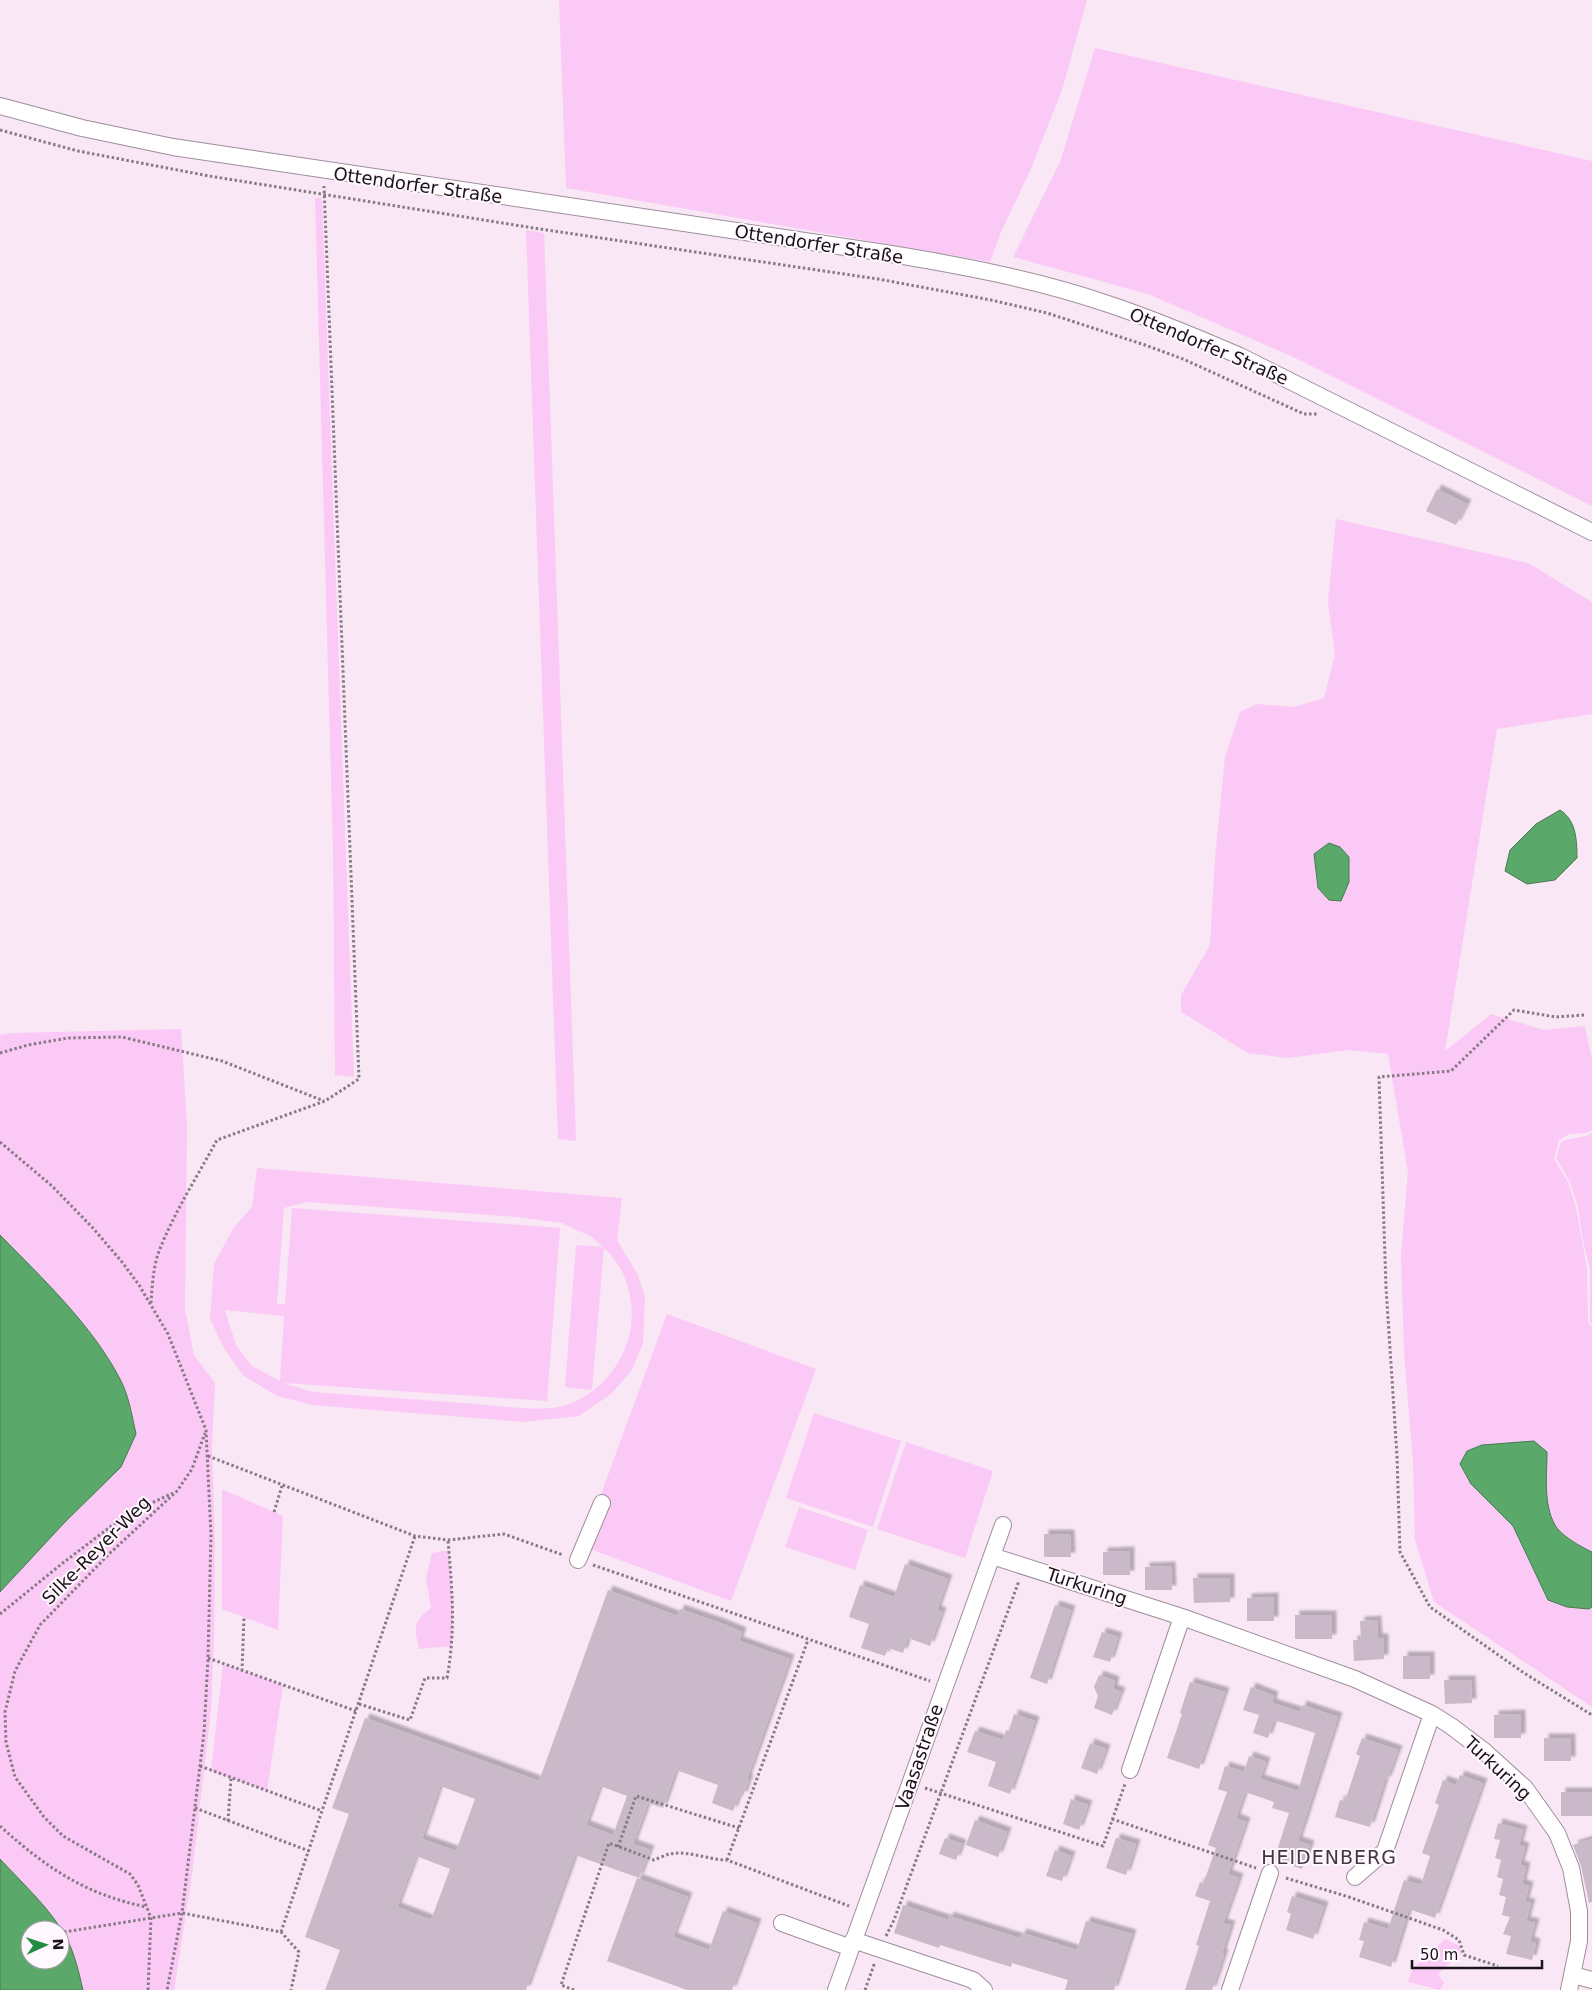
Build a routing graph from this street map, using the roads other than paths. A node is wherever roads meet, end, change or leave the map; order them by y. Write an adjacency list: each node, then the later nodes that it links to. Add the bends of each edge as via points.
1 (0, 106): 2 (street, Ottendorfer Straße, via 154,144 886,253 969,268 1060,290 1104,302 1240,356)
2 (1592, 532)
3 (602, 1503): 6 (street)
4 (1003, 1525): 5 (street, Vaasastraße)
5 (992, 1556): 7 (street, Turkuring); 13 (street, Vaasastraße)
6 (578, 1560)
7 (1182, 1617): 8 (street, Turkuring, via 1355,1679); 9 (street)
8 (1432, 1714): 11 (street, via 1385,1851); 15 (street, Turkuring, via 1484,1751 1525,1788 1557,1833 1571,1868 1579,1911 1579,1941)
9 (1130, 1770)
10 (1270, 1873): 18 (street)
11 (1355, 1877)
12 (782, 1923): 13 (street)
13 (852, 1944): 16 (street, Vaasastraße); 17 (street, via 880,1949 973,1980)
14 (1592, 1980): 15 (street, Turkuring)
15 (1571, 1983)
16 (836, 1990)
17 (984, 1990)
18 (1230, 1990)

